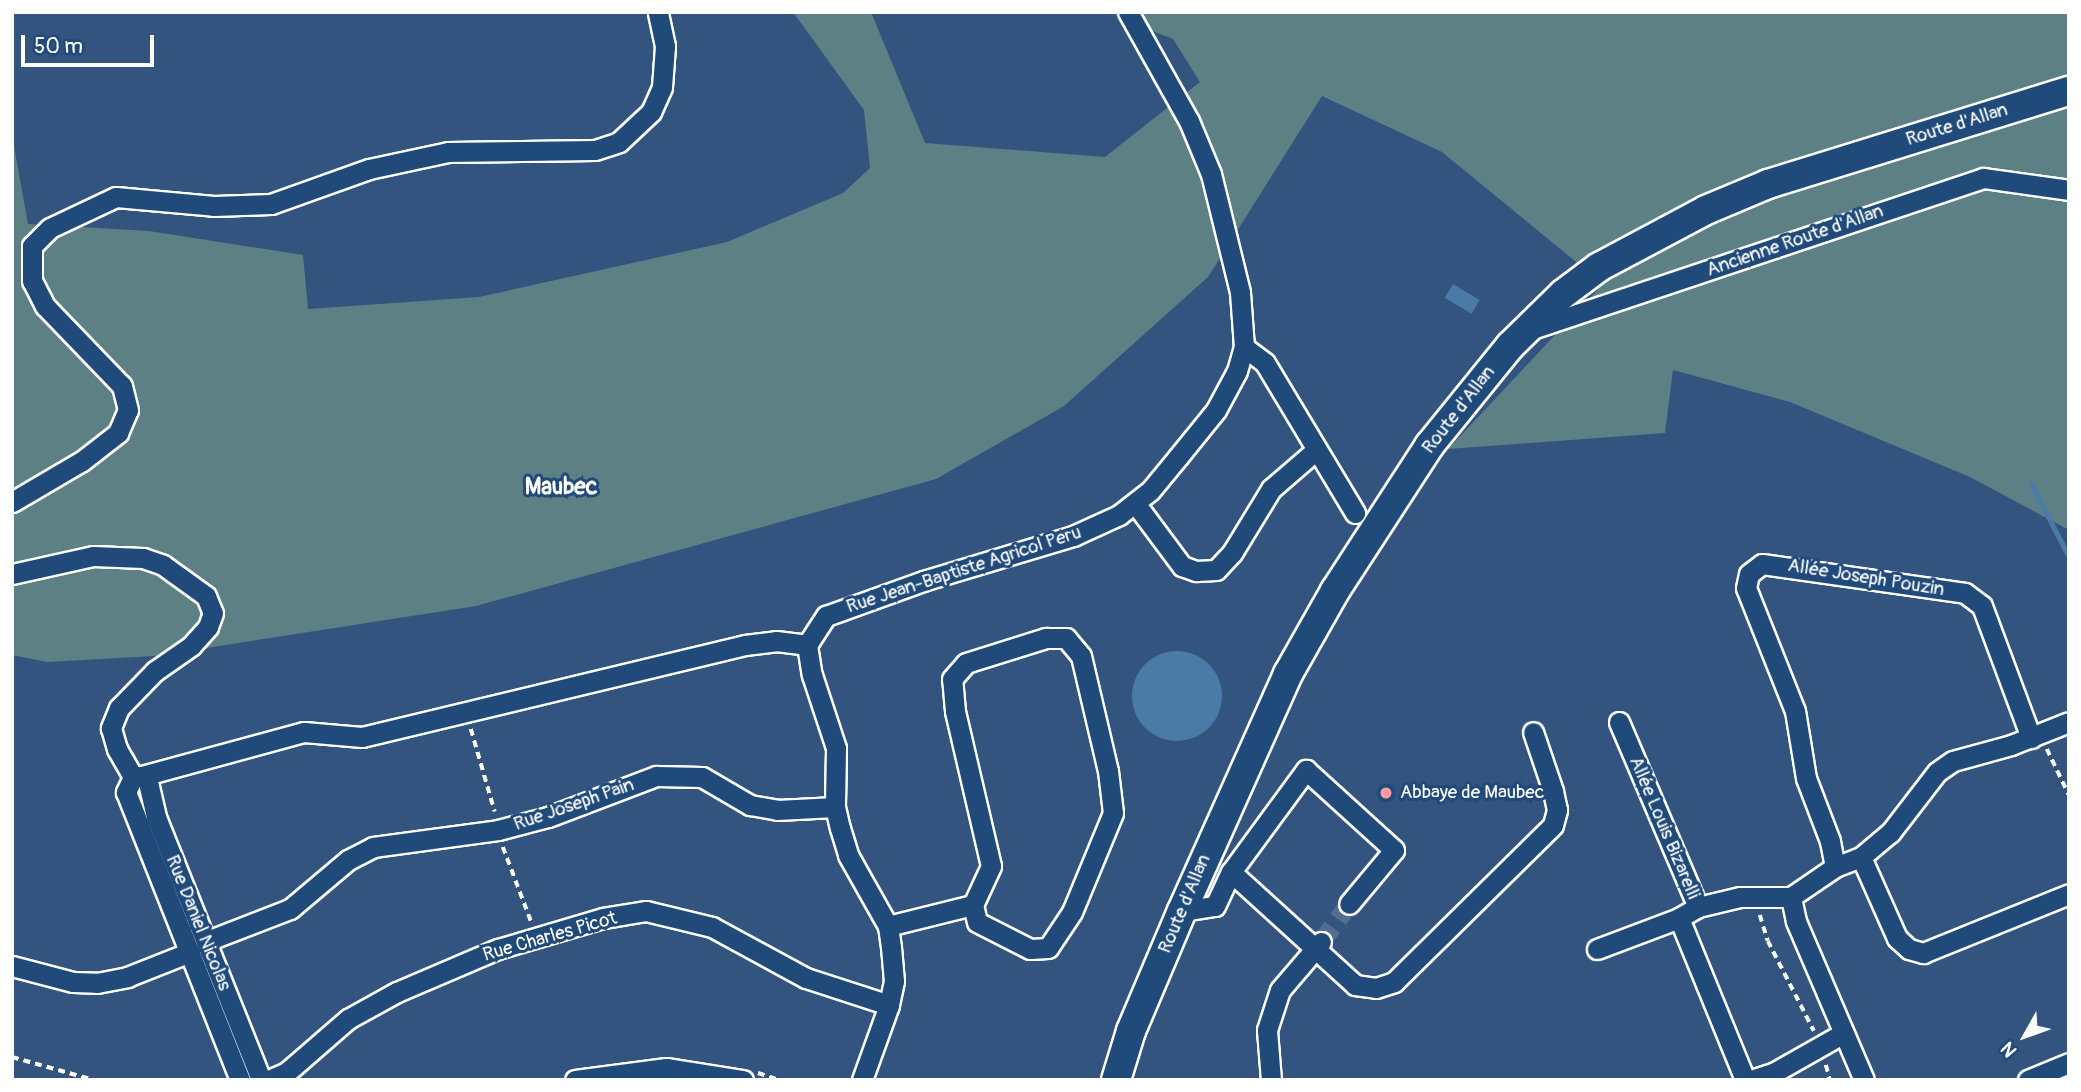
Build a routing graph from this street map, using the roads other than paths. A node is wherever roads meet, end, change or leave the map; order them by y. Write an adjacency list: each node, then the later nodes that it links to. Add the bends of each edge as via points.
1 (658, 12): 8 (street, via 665,46 662,87 651,112 619,142 595,149 447,152 369,169 271,204 214,206 116,197 51,228 32,246 32,281 45,306 122,386 128,410 118,433)
2 (1128, 12): 6 (street, Rue Jean-Baptiste Agricol Peru, via 1189,121 1211,174 1240,292)
3 (2069, 91): 5 (street, Route d'Allan, via 1768,184 1706,210 1599,267 1563,293)
4 (2069, 190): 5 (street, Ancienne Route d'Allan, via 1983,178)
5 (1525, 331): 27 (street, Route d'Allan, via 1474,386 1429,446 1335,591 1288,674)
6 (1244, 347): 7 (street, via 1265,363); 9 (street, Rue Jean-Baptiste Agricol Peru, via 1216,410)
7 (1315, 451): 9 (street, via 1271,489 1232,553 1216,570 1182,566); 10 (street)
8 (12, 502)
9 (1135, 503): 12 (street, Rue Jean-Baptiste Agricol Peru, via 1073,536 826,616)
10 (1355, 513)
11 (12, 575): 17 (street, via 93,556 143,558 188,580 206,596 213,613 208,627 119,708 111,727 117,749)
12 (807, 645): 17 (street, via 776,641 745,645 362,737 304,732); 18 (street, via 836,748)
13 (1619, 722): 26 (street, Allée Louis Bizarelli)
14 (2069, 722): 16 (street)
15 (1533, 732): 30 (street, via 1557,810 1545,836 1394,982 1376,988 1354,985)
16 (2036, 736): 19 (street, via 1953,761 1937,772 1890,833); 20 (street, Allée Joseph Pouzin, via 1982,606 1965,593 1762,564 1749,575 1746,587 1794,711 1806,778)
17 (137, 776): 31 (street, Rue Daniel Nicolas)
18 (835, 807): 29 (street, via 848,855); 31 (street, Rue Joseph Pain, via 777,810 750,805 702,777 656,776 511,827 373,847 348,860 290,909)
19 (1861, 857): 20 (street); 22 (street, via 1897,938 1909,949 1923,953)
20 (1835, 867): 23 (street)
21 (1231, 872): 24 (street, via 1306,770 1394,850); 27 (street, via 1214,906); 30 (street)
22 (2069, 894)
23 (1791, 897): 26 (street, via 1757,896); 36 (street, via 1796,920)
24 (1349, 904)
25 (973, 905): 25 (street, via 976,922 992,932 1030,949 1048,948 1072,912 1113,814 1108,771 1081,656 1066,638 1046,638 965,663 952,679 990,866); 29 (street)
26 (1698, 907): 28 (street, Allée Louis Bizarelli)
27 (1181, 911): 35 (street, Route d'Allan)
28 (1679, 918): 32 (street); 47 (street, Allée Louis Bizarelli)
29 (888, 926): 34 (street, via 894,981)
30 (1318, 946): 46 (street, via 1280,990 1267,1030)
31 (198, 947): 33 (street, Rue Joseph Pain, via 127,978 97,983 73,982); 39 (street); 40 (street, Rue Daniel Nicolas)
32 (1597, 949)
33 (12, 966)
34 (889, 1004): 38 (street); 41 (street, Rue Charles Picot, via 806,978 712,927 646,911 603,918 498,950 397,992 348,1019 298,1064)
35 (1131, 1031): 44 (street, Route d'Allan, via 1111,1054); 45 (street, Route d'Allan)
36 (1844, 1033): 48 (street, via 1775,1072); 49 (street)
37 (2069, 1063): 50 (street)
38 (860, 1078)
39 (240, 1080)
40 (261, 1080)
41 (268, 1080)
42 (575, 1080): 43 (street, via 666,1068)
43 (743, 1080)
44 (1098, 1080)
45 (1116, 1080)
46 (1271, 1080)
47 (1745, 1080)
48 (1751, 1080)
49 (1864, 1080)
50 (2028, 1080)

